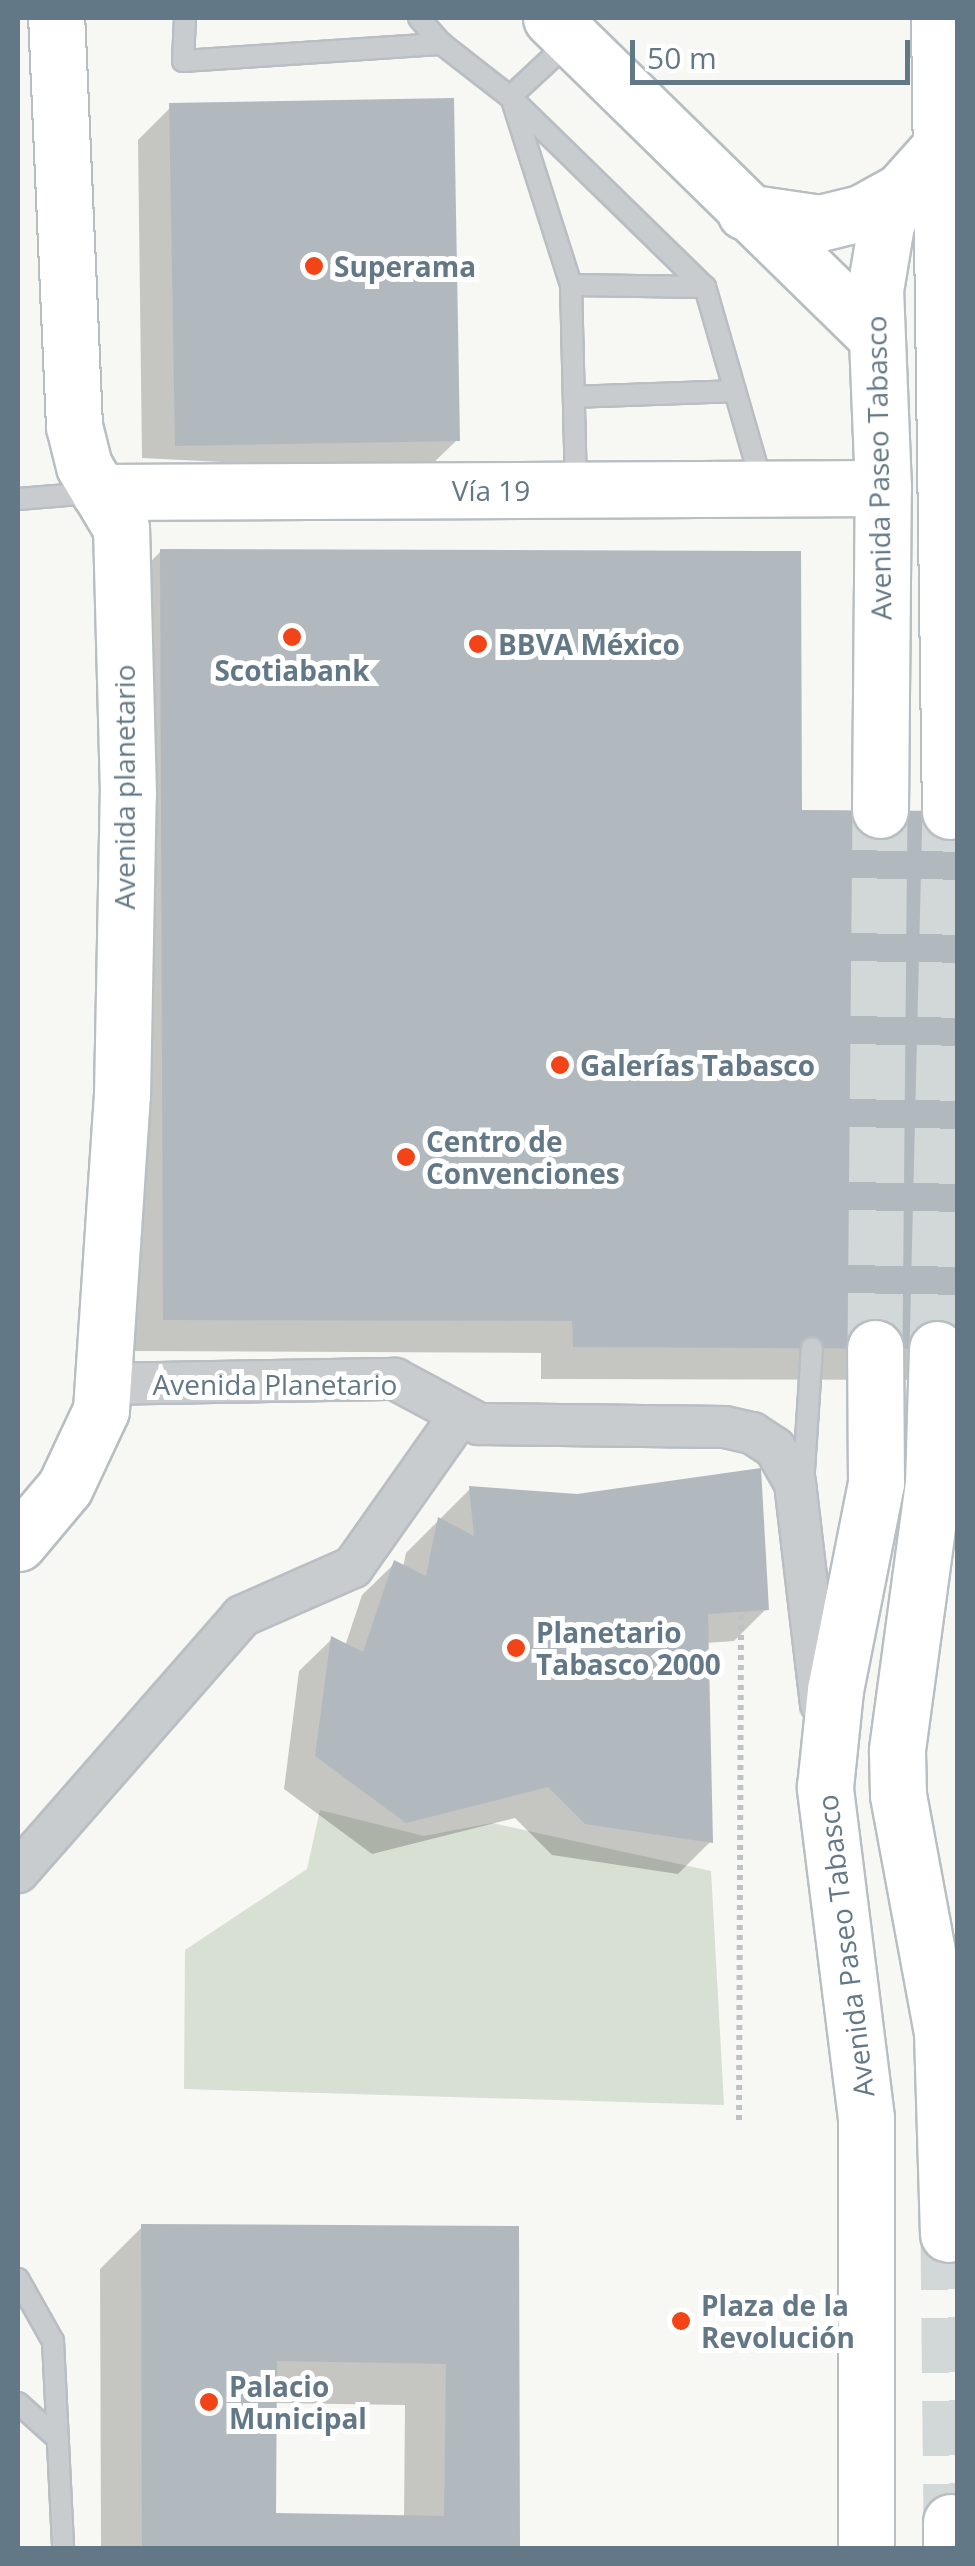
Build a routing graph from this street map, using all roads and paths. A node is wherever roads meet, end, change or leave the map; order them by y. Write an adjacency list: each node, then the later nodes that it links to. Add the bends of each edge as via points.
1 (56, 18): 19 (street, Avenida planetario, via 74,426 84,466)
2 (185, 18): 6 (lane, via 183,60)
3 (419, 18): 6 (lane)
4 (936, 22): 8 (street)
5 (560, 25): 7 (lane); 10 (street)
6 (442, 44): 7 (lane)
7 (510, 96): 11 (lane); 12 (lane)
8 (942, 145): 9 (street, Avenida Paseo Tabasco); 22 (street)
9 (901, 191): 10 (street, via 861,213 820,222); 13 (street, Avenida Paseo Tabasco, via 880,248)
10 (745, 212): 13 (street)
11 (571, 284): 12 (lane); 15 (lane)
12 (704, 287): 14 (lane)
13 (876, 336): 20 (street, Avenida Paseo Tabasco)
14 (735, 391): 15 (lane); 16 (lane)
15 (574, 397): 17 (lane)
16 (764, 489): 17 (street, Vía 19); 20 (street, Vía 19)
17 (576, 490): 19 (street, Vía 19)
18 (18, 499): 19 (lane)
19 (109, 505): 20 (street, Vía 19); 26 (street, Avenida planetario, via 127,813 122,1094)
20 (882, 505): 21 (street, Avenida Paseo Tabasco)
21 (880, 810)
22 (950, 811)
23 (812, 1348): 28 (lane)
24 (875, 1348): 31 (street, Avenida Paseo Tabasco, via 876,1483)
25 (937, 1349): 34 (street, via 933,1483 897,1751 901,1814 942,2032)
26 (104, 1384): 27 (street, Avenida Planetario, via 395,1380); 29 (street, Avenida planetario, via 95,1429 74,1472)
27 (458, 1418): 28 (street, Avenida Planetario, via 491,1426 737,1428 765,1439 783,1458 795,1484); 32 (street, via 353,1567 242,1616)
28 (800, 1528): 31 (street, Avenida Planetario)
29 (18, 1542)
30 (741, 1612): 33 (path)
31 (827, 1754): 39 (street, Avenida Paseo Tabasco, via 826,1821 856,2003 866,2118)
32 (18, 1872)
33 (740, 2120)
34 (948, 2234)
35 (18, 2279): 37 (lane, via 52,2341)
36 (18, 2403): 37 (lane)
37 (58, 2439): 38 (lane)
38 (63, 2548)
39 (866, 2548)

